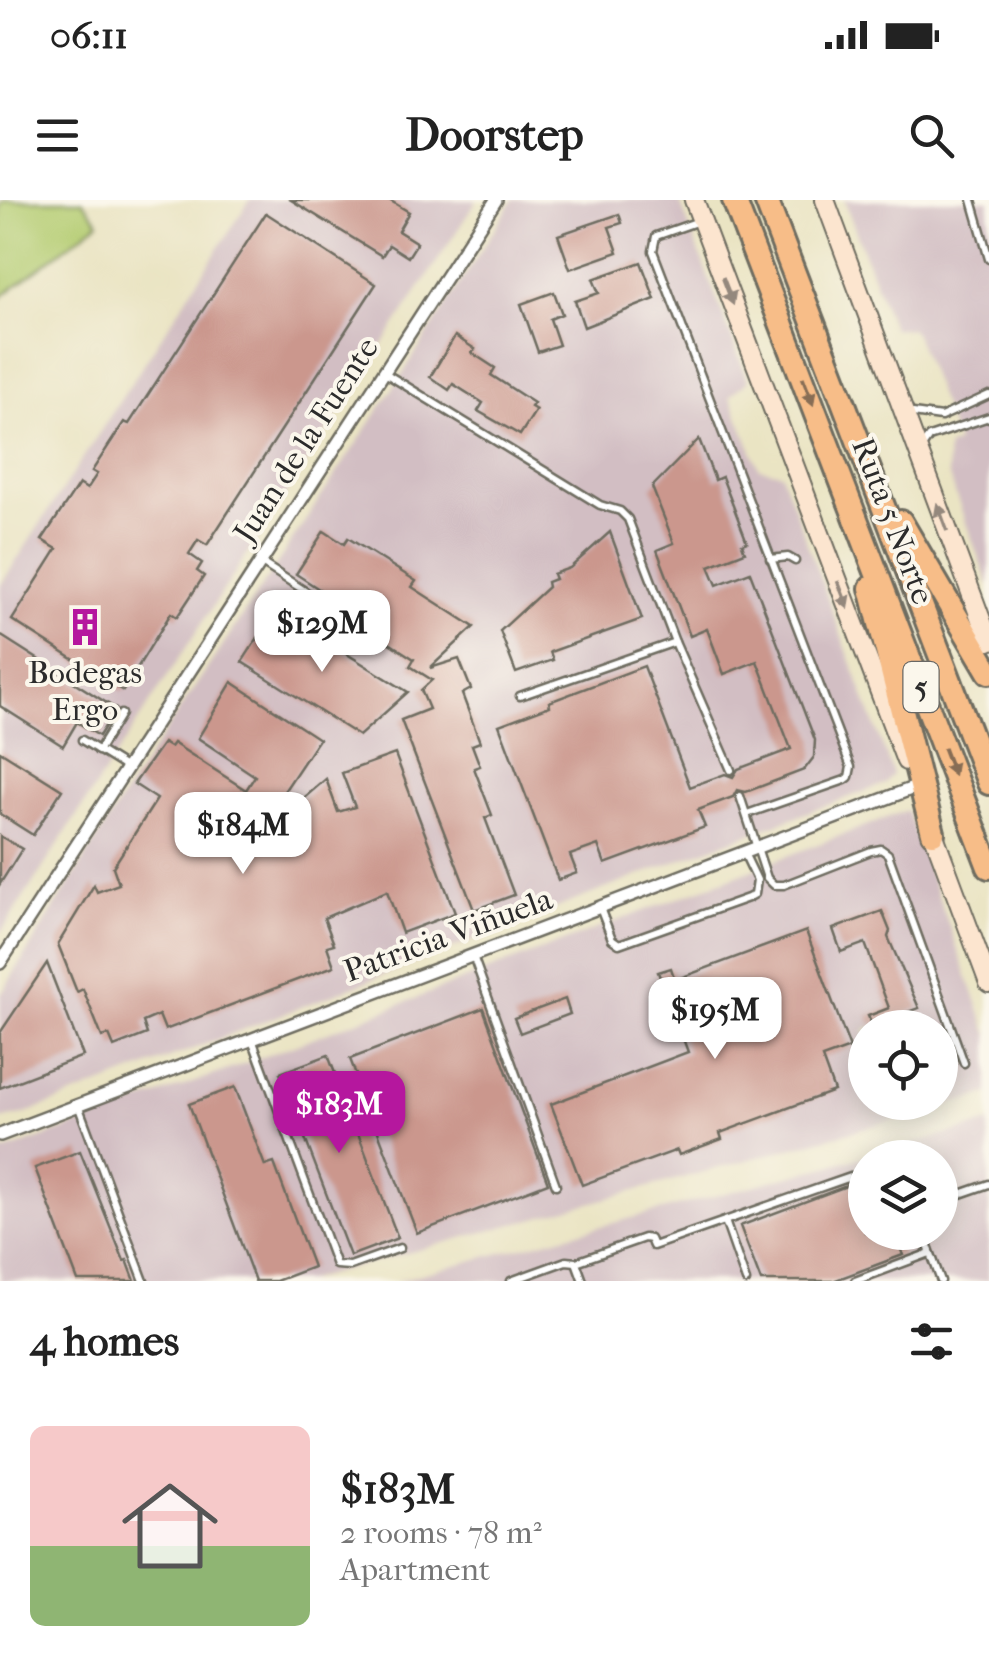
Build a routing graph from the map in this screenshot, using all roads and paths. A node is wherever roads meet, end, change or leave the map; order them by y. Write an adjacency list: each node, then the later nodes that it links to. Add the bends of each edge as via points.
1 (496, 200): 9 (street, Juan de la Fuente)
2 (694, 200): 7 (main road)
3 (734, 200): 15 (highway, Ruta 5 Norte / 5, one-way to 15)
4 (766, 200): 14 (highway, Ruta 5 Norte / 5)
5 (824, 200): 11 (main road)
6 (972, 200): 8 (lane)
7 (701, 220): 16 (lane, via 656,236 653,250); 30 (main road, one-way to 30)
8 (989, 259)
9 (384, 372): 18 (street, Juan de la Fuente); 21 (lane, via 600,506 620,511)
10 (989, 395): 11 (lane, via 941,416)
11 (903, 412): 13 (main road)
12 (989, 414): 13 (lane, via 929,437)
13 (918, 452): 20 (main road, one-way to 13)
14 (870, 467): 22 (highway); 29 (highway, Ruta 5 Norte / 5)
15 (854, 507): 33 (highway); 36 (highway, Ruta 5 Norte / 5, one-way to 36)
16 (770, 559): 17 (lane); 32 (lane, via 851,772 845,780)
17 (795, 560)
18 (260, 562): 19 (lane); 27 (street, Juan de la Fuente)
19 (359, 626)
20 (989, 641)
21 (676, 642): 23 (lane); 28 (lane)
22 (989, 672)
23 (520, 696)
24 (121, 714): 26 (lane)
25 (82, 740): 26 (lane)
26 (98, 750): 27 (lane)
27 (127, 768): 39 (street, Juan de la Fuente)
28 (731, 770)
29 (989, 783)
30 (916, 787): 33 (main road); 34 (street, Patricia Viñuela)
31 (740, 796): 32 (lane)
32 (746, 814): 34 (lane)
33 (933, 833): 40 (main road)
34 (757, 848): 35 (street, Patricia Viñuela); 42 (lane, via 774,884 871,851 888,854)
35 (744, 854): 37 (street, Patricia Viñuela); 37 (lane, via 757,880 748,898 619,944)
36 (989, 867)
37 (600, 908): 38 (street, Patricia Viñuela)
38 (473, 955): 41 (street, Patricia Viñuela); 47 (lane)
39 (0, 963)
40 (989, 983)
41 (251, 1038): 43 (street, Patricia Viñuela); 50 (lane, via 336,1265)
42 (964, 1063)
43 (78, 1104): 44 (street, Patricia Viñuela); 54 (lane)
44 (0, 1134)
45 (848, 1178): 49 (lane)
46 (989, 1184): 48 (lane)
47 (556, 1185)
48 (958, 1195)
49 (725, 1221): 53 (lane, via 653,1246 644,1238); 57 (lane)
50 (400, 1248)
51 (929, 1250): 52 (lane)
52 (930, 1253): 58 (lane); 59 (lane)
53 (576, 1262): 55 (lane); 56 (lane)
54 (144, 1281)
55 (511, 1281)
56 (583, 1281)
57 (746, 1281)
58 (855, 1281)
59 (940, 1281)

